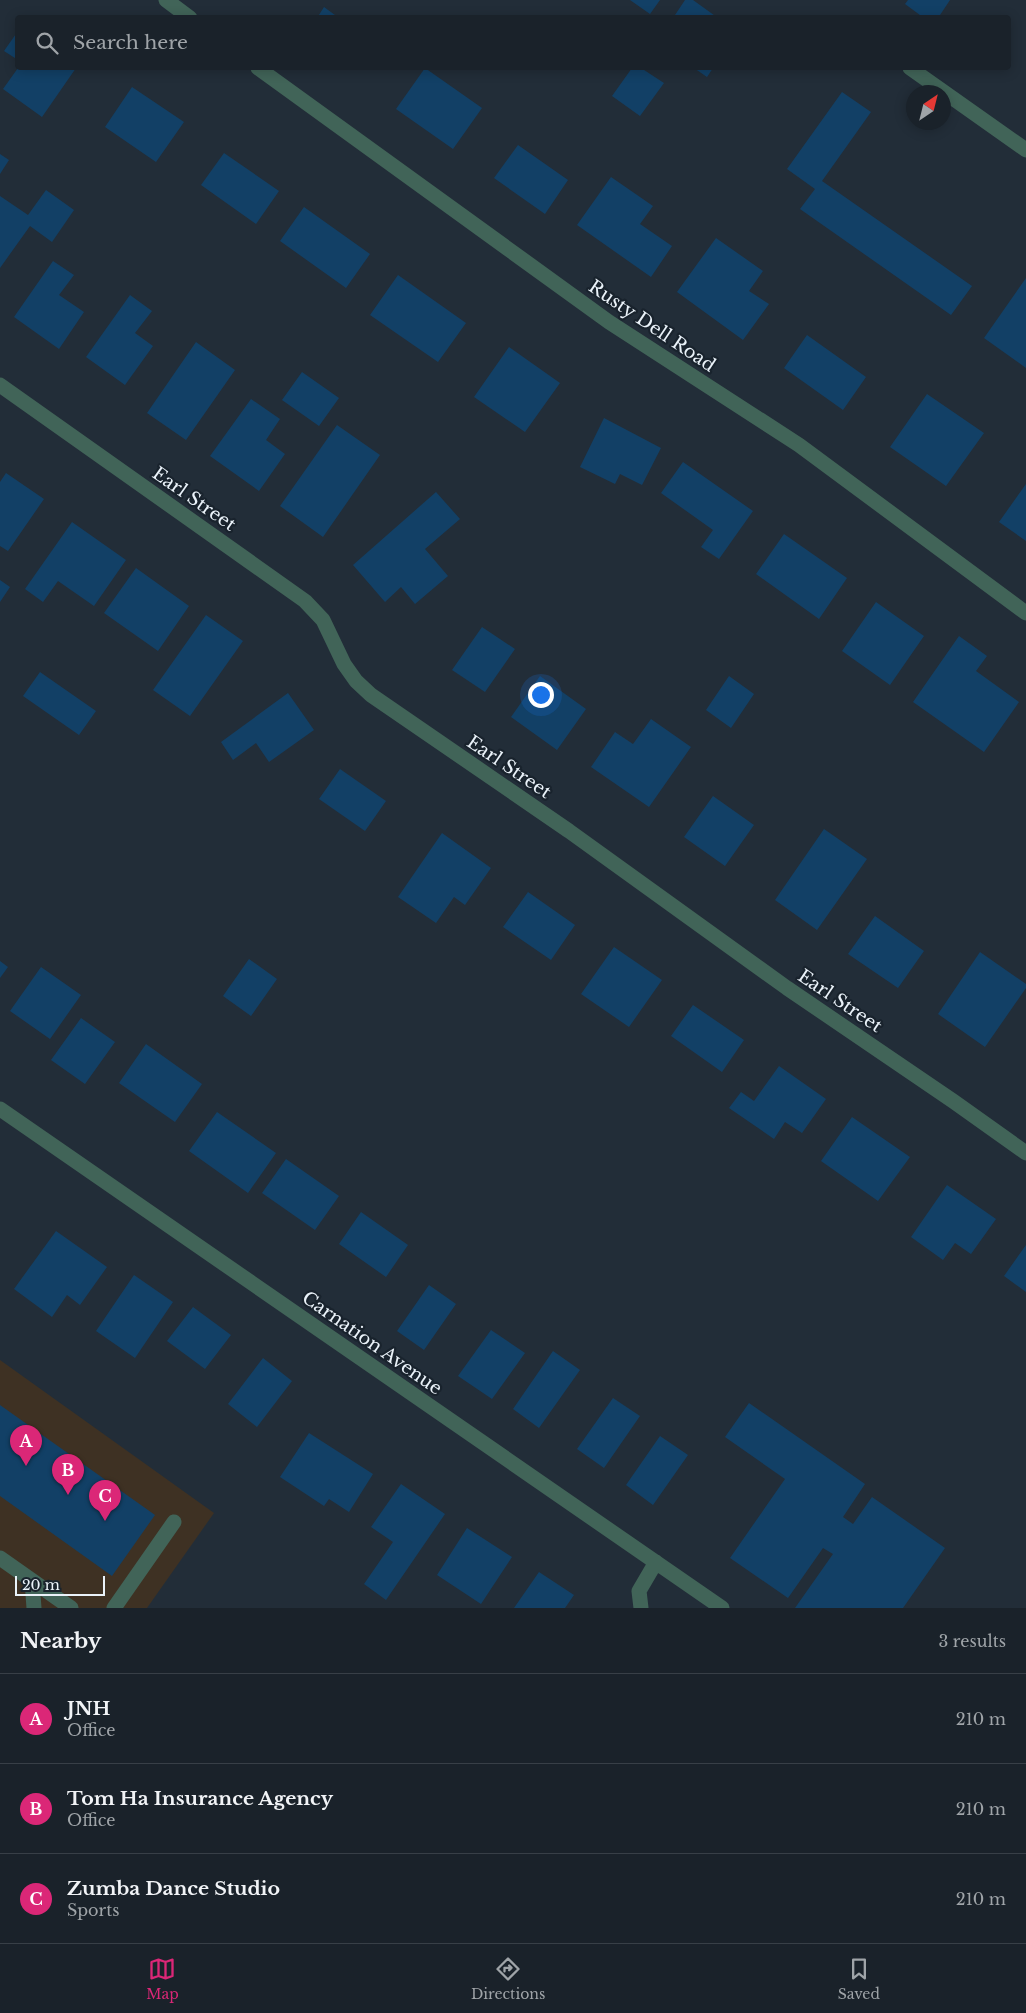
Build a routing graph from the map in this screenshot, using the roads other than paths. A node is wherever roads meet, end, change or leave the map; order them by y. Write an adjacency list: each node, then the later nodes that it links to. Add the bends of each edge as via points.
1 (166, 0): 2 (street)
2 (186, 15)
3 (261, 70): 7 (street, Rusty Dell Road, via 609,322 799,445)
4 (913, 70): 5 (street)
5 (1026, 150)
6 (0, 385): 9 (street, Earl Street, via 305,601 323,620 348,670 372,695)
7 (1026, 613)
8 (0, 1109): 12 (street, Carnation Avenue)
9 (1026, 1153)
10 (174, 1522): 16 (street)
11 (0, 1558): 13 (street)
12 (656, 1562): 17 (street, via 639,1591); 18 (street, Carnation Avenue)
13 (32, 1581): 14 (street); 15 (street)
14 (34, 1608)
15 (71, 1608)
16 (114, 1608)
17 (642, 1608)
18 (722, 1608)

